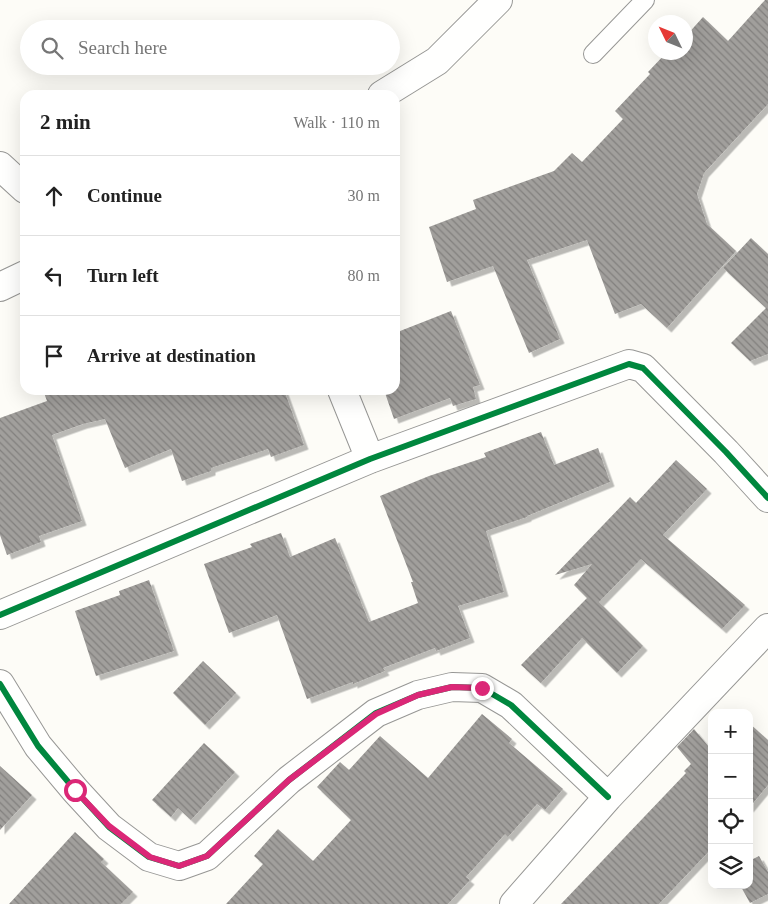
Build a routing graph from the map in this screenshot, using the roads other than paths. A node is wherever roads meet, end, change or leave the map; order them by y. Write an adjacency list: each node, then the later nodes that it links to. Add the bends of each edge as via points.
1 (498, 0): 4 (street, via 437,61)
2 (645, 0): 3 (lane)
3 (593, 54)
4 (390, 90)
5 (0, 166): 6 (street)
6 (20, 184)
7 (20, 277): 8 (street)
8 (0, 287)
9 (344, 395): 10 (street)
10 (370, 459): 11 (street, via 630,364 643,368); 12 (street)
11 (768, 498)
12 (0, 615)
13 (768, 628): 15 (street)
14 (0, 684): 15 (street, via 38,746 109,826 150,857 179,866 207,856 289,780 376,714 418,695 452,687 482,688 511,706)
15 (608, 797): 16 (street)
16 (514, 904)

